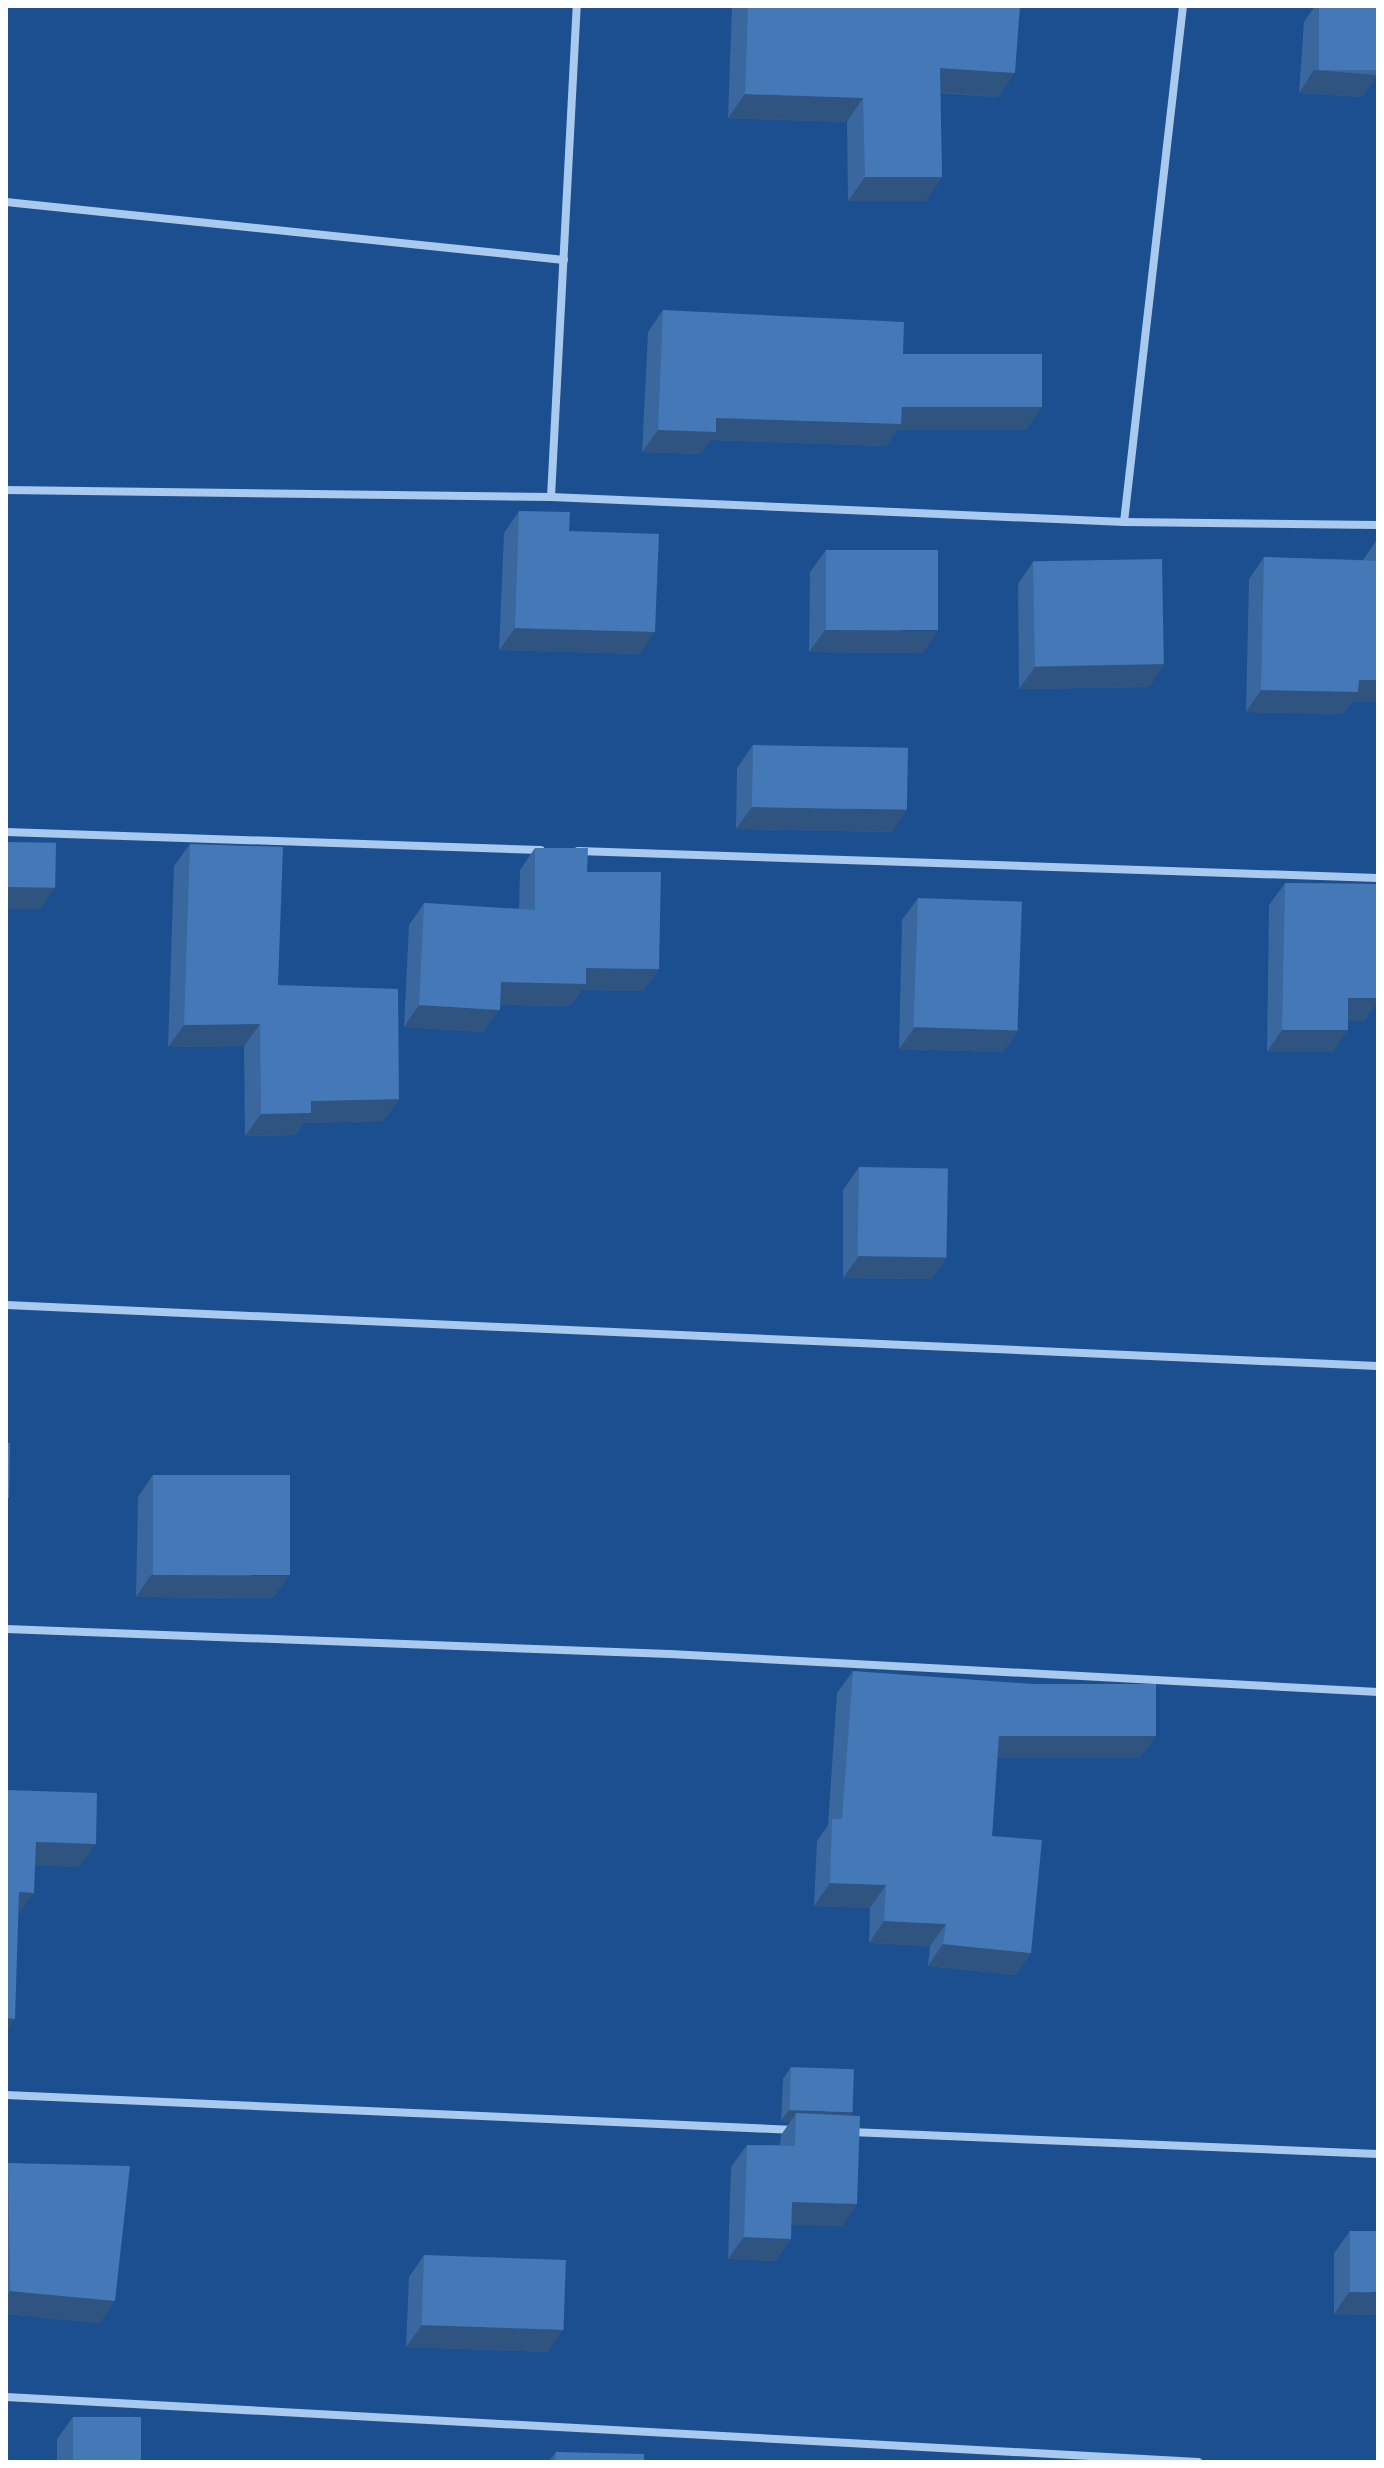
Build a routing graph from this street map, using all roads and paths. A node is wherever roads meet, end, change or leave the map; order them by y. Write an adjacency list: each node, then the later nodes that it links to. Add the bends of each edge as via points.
1 (577, 6): 4 (street)
2 (1183, 6): 7 (street)
3 (6, 202): 4 (street)
4 (564, 260): 6 (street)
5 (6, 490): 6 (street)
6 (551, 497): 7 (street)
7 (1124, 522): 8 (street)
8 (1378, 525)
9 (6, 832): 10 (street)
10 (548, 850)
11 (564, 851): 12 (street)
12 (1378, 878)
13 (6, 1305): 14 (street)
14 (1378, 1366)
15 (6, 1629): 16 (street, via 670,1654)
16 (1378, 1692)
17 (6, 2095): 18 (street)
18 (811, 2130)
19 (843, 2132): 20 (street)
20 (1378, 2154)
21 (6, 2397): 22 (street)
22 (1198, 2462)

